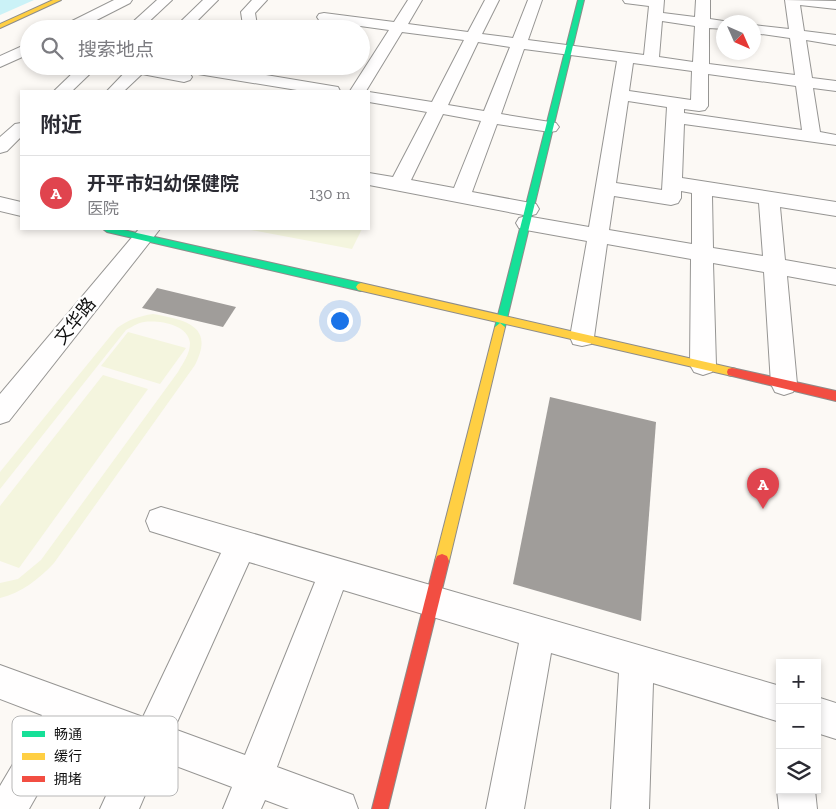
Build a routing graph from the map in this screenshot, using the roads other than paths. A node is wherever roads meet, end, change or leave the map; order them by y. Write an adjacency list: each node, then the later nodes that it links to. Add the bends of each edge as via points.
1 (58, 0): 25 (street)
2 (125, 0): 17 (street)
3 (165, 0): 16 (street)
4 (210, 0): 19 (street)
5 (260, 0): 20 (street, via 248,12)
6 (415, 0): 26 (street)
7 (492, 0): 29 (street)
8 (535, 0): 31 (street)
9 (581, 0): 32 (street)
10 (630, 0): 14 (street)
11 (704, 0): 22 (street)
12 (792, 0): 13 (street); 28 (street)
13 (836, 5)
14 (656, 6): 22 (street); 35 (street)
15 (324, 17): 21 (street)
16 (144, 18): 18 (street)
17 (85, 20)
18 (154, 20)
19 (180, 20)
20 (249, 20)
21 (346, 20)
22 (702, 22): 24 (street); 37 (street)
23 (370, 23): 26 (street)
24 (716, 24)
25 (0, 26)
26 (398, 27): 29 (street); 38 (street)
27 (761, 30): 28 (street)
28 (797, 35): 30 (street); 45 (street)
29 (474, 37): 31 (street); 55 (street)
30 (836, 40)
31 (518, 43): 32 (street); 57 (street)
32 (569, 50): 34 (street); 58 (street)
33 (20, 52): 36 (street)
34 (626, 58): 35 (street); 53 (street)
35 (651, 61): 37 (street)
36 (0, 62)
37 (701, 68): 45 (street); 56 (street, via 699,106)
38 (370, 72)
39 (80, 75): 48 (street)
40 (132, 75): 49 (street)
41 (186, 75): 50 (street)
42 (211, 75): 46 (street)
43 (276, 75): 46 (street)
44 (368, 75): 52 (street)
45 (804, 82): 47 (street); 60 (street)
46 (267, 86): 51 (street)
47 (836, 86)
48 (63, 90)
49 (116, 90)
50 (171, 90)
51 (319, 90)
52 (359, 90)
53 (620, 95): 56 (street); 66 (street)
54 (370, 97): 55 (street)
55 (437, 108): 57 (street); 65 (street)
56 (676, 110): 60 (street); 64 (street)
57 (490, 117): 58 (street); 68 (street)
58 (550, 127): 73 (street)
59 (20, 129): 62 (street)
60 (812, 137): 61 (street)
61 (836, 140)
62 (0, 147)
63 (370, 179): 65 (street)
64 (671, 183): 66 (street, via 670,198); 67 (street)
65 (399, 184): 68 (street)
66 (605, 188): 76 (street)
67 (702, 188): 69 (street); 77 (street)
68 (461, 196): 73 (street)
69 (769, 198): 72 (street); 78 (street)
70 (0, 204): 71 (street)
71 (20, 209)
72 (835, 214)
73 (527, 216): 76 (street); 80 (street)
74 (117, 230): 75 (street)
75 (147, 233): 80 (street); 85 (street, 文华路)
76 (598, 236): 77 (street); 81 (street)
77 (702, 254): 78 (street); 82 (street)
78 (774, 266): 79 (street); 83 (street)
79 (836, 277)
80 (502, 319): 81 (street); 89 (street)
81 (582, 337): 82 (street)
82 (703, 365): 83 (street)
83 (784, 384): 84 (street)
84 (836, 396)
85 (0, 413)
86 (161, 521): 87 (street)
87 (242, 545): 88 (street); 97 (street)
88 (334, 572): 89 (street); 101 (street)
89 (432, 601): 90 (street); 108 (street)
90 (538, 633): 91 (street); 109 (street)
91 (637, 662): 93 (street); 110 (street)
92 (0, 682): 94 (street)
93 (776, 703)
94 (67, 707): 95 (street); 96 (street)
95 (62, 716)
96 (91, 716)
97 (163, 716)
98 (821, 716): 99 (street)
99 (836, 721)
100 (178, 754): 101 (street)
101 (248, 793): 107 (street)
102 (796, 794): 111 (street)
103 (16, 796): 105 (street)
104 (125, 796): 106 (street)
105 (8, 809)
106 (119, 809)
107 (339, 809)
108 (380, 809)
109 (506, 809)
110 (630, 809)
111 (798, 809)

